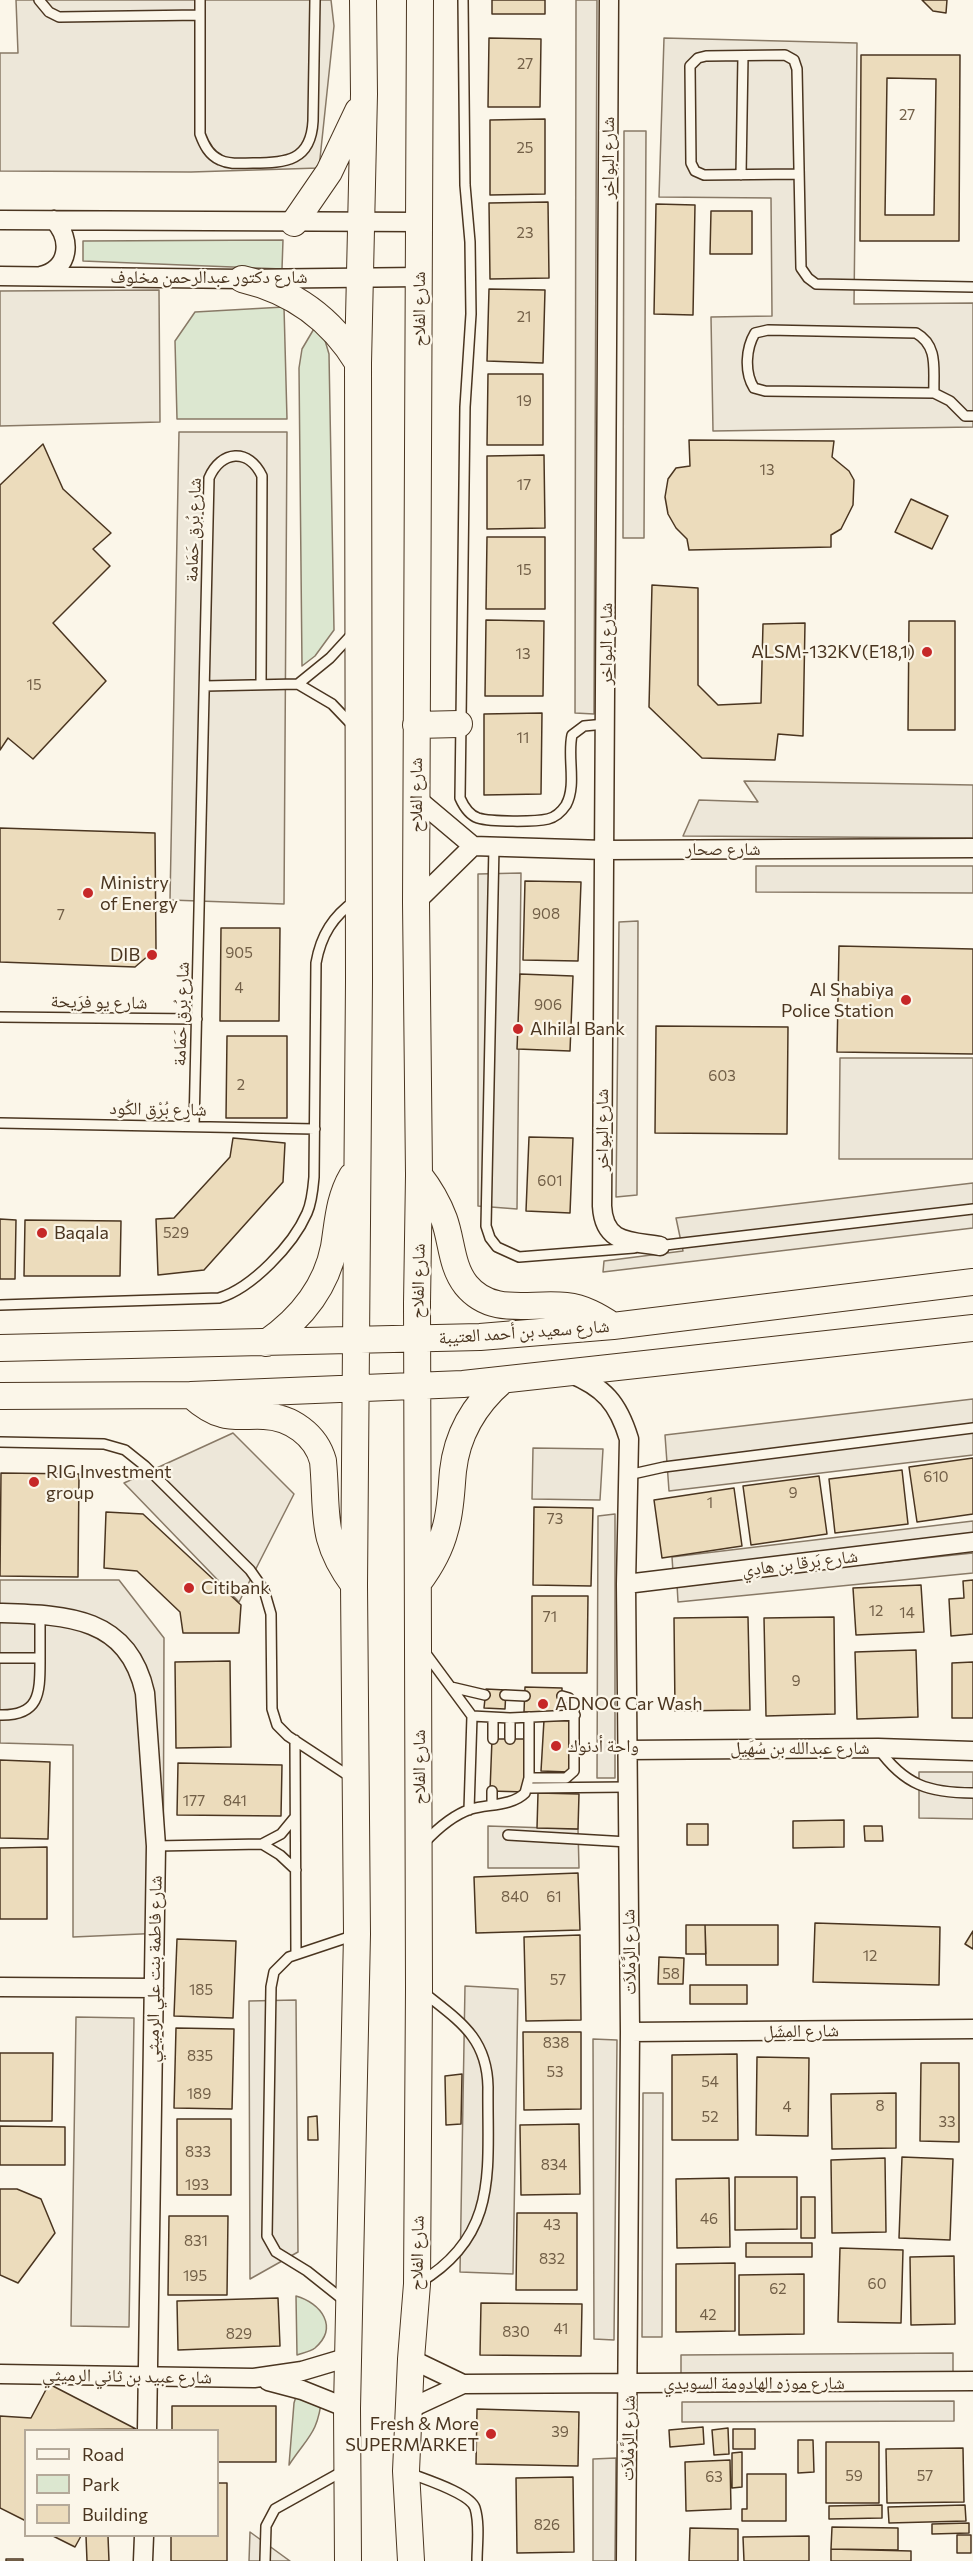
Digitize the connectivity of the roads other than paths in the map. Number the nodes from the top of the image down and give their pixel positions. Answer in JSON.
{"nodes":[{"id":1,"x":39,"y":0,"type":"edge"},
{"id":2,"x":200,"y":0,"type":"edge"},
{"id":3,"x":315,"y":0,"type":"edge"},
{"id":4,"x":363,"y":0,"type":"edge"},
{"id":5,"x":420,"y":0,"type":"edge"},
{"id":6,"x":463,"y":0,"type":"edge"},
{"id":7,"x":609,"y":0,"type":"edge"},
{"id":8,"x":200,"y":15,"type":"junction"},
{"id":9,"x":743,"y":56,"type":"junction"},
{"id":10,"x":364,"y":94,"type":"junction"},
{"id":11,"x":799,"y":174,"type":"junction"},
{"id":12,"x":741,"y":175,"type":"junction"},
{"id":13,"x":0,"y":220,"type":"edge"},
{"id":14,"x":54,"y":220,"type":"junction"},
{"id":15,"x":362,"y":222,"type":"junction"},
{"id":16,"x":419,"y":222,"type":"junction"},
{"id":17,"x":294,"y":223,"type":"junction"},
{"id":18,"x":0,"y":276,"type":"edge"},
{"id":19,"x":359,"y":276,"type":"junction"},
{"id":20,"x":419,"y":276,"type":"junction"},
{"id":21,"x":39,"y":277,"type":"junction"},
{"id":22,"x":242,"y":279,"type":"junction"},
{"id":23,"x":973,"y":287,"type":"edge"},
{"id":24,"x":358,"y":363,"type":"junction"},
{"id":25,"x":934,"y":393,"type":"junction"},
{"id":26,"x":973,"y":416,"type":"edge"},
{"id":27,"x":358,"y":628,"type":"junction"},
{"id":28,"x":298,"y":684,"type":"junction"},
{"id":29,"x":261,"y":685,"type":"junction"},
{"id":30,"x":205,"y":686,"type":"junction"},
{"id":31,"x":459,"y":724,"type":"junction"},
{"id":32,"x":605,"y":724,"type":"junction"},
{"id":33,"x":416,"y":725,"type":"junction"},
{"id":34,"x":359,"y":734,"type":"junction"},
{"id":35,"x":416,"y":798,"type":"junction"},
{"id":36,"x":473,"y":846,"type":"junction"},
{"id":37,"x":494,"y":846,"type":"junction"},
{"id":38,"x":973,"y":848,"type":"edge"},
{"id":39,"x":604,"y":850,"type":"junction"},
{"id":40,"x":358,"y":898,"type":"junction"},
{"id":41,"x":416,"y":902,"type":"junction"},
{"id":42,"x":0,"y":1017,"type":"edge"},
{"id":43,"x":197,"y":1019,"type":"junction"},
{"id":44,"x":0,"y":1122,"type":"edge"},
{"id":45,"x":194,"y":1126,"type":"junction"},
{"id":46,"x":315,"y":1129,"type":"junction"},
{"id":47,"x":358,"y":1168,"type":"junction"},
{"id":48,"x":419,"y":1175,"type":"junction"},
{"id":49,"x":973,"y":1209,"type":"edge"},
{"id":50,"x":660,"y":1246,"type":"junction"},
{"id":51,"x":973,"y":1282,"type":"edge"},
{"id":52,"x":0,"y":1305,"type":"edge"},
{"id":53,"x":613,"y":1326,"type":"junction"},
{"id":54,"x":973,"y":1328,"type":"edge"},
{"id":55,"x":417,"y":1339,"type":"junction"},
{"id":56,"x":356,"y":1340,"type":"junction"},
{"id":57,"x":266,"y":1343,"type":"junction"},
{"id":58,"x":0,"y":1348,"type":"edge"},
{"id":59,"x":567,"y":1373,"type":"junction"},
{"id":60,"x":502,"y":1380,"type":"junction"},
{"id":61,"x":417,"y":1386,"type":"junction"},
{"id":62,"x":355,"y":1389,"type":"junction"},
{"id":63,"x":191,"y":1395,"type":"junction"},
{"id":64,"x":0,"y":1396,"type":"edge"},
{"id":65,"x":973,"y":1428,"type":"edge"},
{"id":66,"x":0,"y":1442,"type":"edge"},
{"id":67,"x":628,"y":1475,"type":"junction"},
{"id":68,"x":973,"y":1542,"type":"edge"},
{"id":69,"x":418,"y":1583,"type":"junction"},
{"id":70,"x":626,"y":1584,"type":"junction"},
{"id":71,"x":354,"y":1586,"type":"junction"},
{"id":72,"x":0,"y":1613,"type":"edge"},
{"id":73,"x":40,"y":1614,"type":"junction"},
{"id":74,"x":418,"y":1642,"type":"junction"},
{"id":75,"x":0,"y":1658,"type":"edge"},
{"id":76,"x":40,"y":1658,"type":"junction"},
{"id":77,"x":451,"y":1687,"type":"junction"},
{"id":78,"x":485,"y":1695,"type":"dead end"},
{"id":79,"x":505,"y":1695,"type":"dead end"},
{"id":80,"x":525,"y":1696,"type":"dead end"},
{"id":81,"x":562,"y":1696,"type":"dead end"},
{"id":82,"x":0,"y":1715,"type":"edge"},
{"id":83,"x":575,"y":1715,"type":"junction"},
{"id":84,"x":472,"y":1716,"type":"junction"},
{"id":85,"x":529,"y":1717,"type":"junction"},
{"id":86,"x":493,"y":1718,"type":"junction"},
{"id":87,"x":510,"y":1718,"type":"junction"},
{"id":88,"x":493,"y":1739,"type":"dead end"},
{"id":89,"x":510,"y":1739,"type":"dead end"},
{"id":90,"x":295,"y":1740,"type":"junction"},
{"id":91,"x":878,"y":1748,"type":"junction"},
{"id":92,"x":627,"y":1750,"type":"junction"},
{"id":93,"x":973,"y":1751,"type":"edge"},
{"id":94,"x":356,"y":1780,"type":"junction"},
{"id":95,"x":528,"y":1783,"type":"junction"},
{"id":96,"x":627,"y":1786,"type":"junction"},
{"id":97,"x":492,"y":1791,"type":"dead end"},
{"id":98,"x":507,"y":1791,"type":"dead end"},
{"id":99,"x":973,"y":1793,"type":"edge"},
{"id":100,"x":507,"y":1802,"type":"junction"},
{"id":101,"x":492,"y":1804,"type":"junction"},
{"id":102,"x":469,"y":1810,"type":"junction"},
{"id":103,"x":295,"y":1817,"type":"junction"},
{"id":104,"x":508,"y":1836,"type":"dead end"},
{"id":105,"x":628,"y":1842,"type":"junction"},
{"id":106,"x":262,"y":1844,"type":"junction"},
{"id":107,"x":156,"y":1846,"type":"junction"},
{"id":108,"x":419,"y":1849,"type":"junction"},
{"id":109,"x":296,"y":1870,"type":"junction"},
{"id":110,"x":357,"y":1934,"type":"junction"},
{"id":111,"x":296,"y":1954,"type":"junction"},
{"id":112,"x":0,"y":1987,"type":"edge"},
{"id":113,"x":154,"y":1988,"type":"junction"},
{"id":114,"x":418,"y":1988,"type":"junction"},
{"id":115,"x":973,"y":2029,"type":"edge"},
{"id":116,"x":630,"y":2032,"type":"junction"},
{"id":117,"x":417,"y":2284,"type":"junction"},
{"id":118,"x":350,"y":2305,"type":"junction"},
{"id":119,"x":349,"y":2357,"type":"junction"},
{"id":120,"x":411,"y":2359,"type":"junction"},
{"id":121,"x":0,"y":2374,"type":"edge"},
{"id":122,"x":149,"y":2378,"type":"junction"},
{"id":123,"x":254,"y":2378,"type":"junction"},
{"id":124,"x":973,"y":2381,"type":"edge"},
{"id":125,"x":628,"y":2383,"type":"junction"},
{"id":126,"x":463,"y":2384,"type":"junction"},
{"id":127,"x":347,"y":2408,"type":"junction"},
{"id":128,"x":410,"y":2409,"type":"junction"},
{"id":129,"x":147,"y":2429,"type":"edge"},
{"id":130,"x":347,"y":2469,"type":"junction"},
{"id":131,"x":406,"y":2472,"type":"junction"},
{"id":132,"x":144,"y":2537,"type":"edge"},
{"id":133,"x":143,"y":2561,"type":"edge"},
{"id":134,"x":265,"y":2561,"type":"edge"},
{"id":135,"x":348,"y":2561,"type":"edge"},
{"id":136,"x":411,"y":2561,"type":"edge"},
{"id":137,"x":477,"y":2561,"type":"edge"},
{"id":138,"x":626,"y":2561,"type":"edge"}],
"edges":[{"from":1,"to":8,"type":"lane"},
{"from":2,"to":8,"type":"lane"},
{"from":3,"to":8,"type":"lane"},
{"from":4,"to":10,"type":"main road"},
{"from":5,"to":16,"type":"main road","name":"شارع الفلاح"},
{"from":6,"to":31,"type":"lane"},
{"from":7,"to":32,"type":"street","name":"شارع البواخر"},
{"from":9,"to":11,"type":"lane"},
{"from":9,"to":12,"type":"lane"},
{"from":9,"to":12,"type":"lane"},
{"from":10,"to":15,"type":"main road"},
{"from":10,"to":17,"type":"main road"},
{"from":11,"to":12,"type":"lane"},
{"from":11,"to":23,"type":"lane"},
{"from":13,"to":14,"type":"street"},
{"from":14,"to":17,"type":"street"},
{"from":14,"to":21,"type":"street"},
{"from":15,"to":16,"type":"street"},
{"from":15,"to":17,"type":"street"},
{"from":15,"to":19,"type":"main road"},
{"from":16,"to":20,"type":"main road","name":"شارع الفلاح"},
{"from":18,"to":21,"type":"street","name":"شارع دكتور عبدالرحمن مخلوف"},
{"from":19,"to":20,"type":"street","name":"شارع دكتور عبدالرحمن مخلوف"},
{"from":19,"to":22,"type":"street","name":"شارع دكتور عبدالرحمن مخلوف"},
{"from":19,"to":24,"type":"main road"},
{"from":20,"to":33,"type":"main road","name":"شارع الفلاح"},
{"from":21,"to":22,"type":"street","name":"شارع دكتور عبدالرحمن مخلوف"},
{"from":22,"to":24,"type":"main road"},
{"from":24,"to":27,"type":"main road"},
{"from":25,"to":25,"type":"lane"},
{"from":25,"to":26,"type":"lane"},
{"from":27,"to":28,"type":"lane"},
{"from":27,"to":34,"type":"main road"},
{"from":28,"to":29,"type":"lane"},
{"from":28,"to":34,"type":"lane"},
{"from":29,"to":30,"type":"lane"},
{"from":29,"to":30,"type":"lane","name":"شارع بُرق حَمَامة"},
{"from":30,"to":43,"type":"lane","name":"شارع بُرق حَمَامة"},
{"from":31,"to":32,"type":"lane"},
{"from":31,"to":33,"type":"main road"},
{"from":32,"to":39,"type":"street","name":"شارع البواخر"},
{"from":33,"to":35,"type":"main road","name":"شارع الفلاح"},
{"from":34,"to":40,"type":"main road"},
{"from":35,"to":36,"type":"street"},
{"from":35,"to":41,"type":"main road","name":"شارع الفلاح"},
{"from":36,"to":37,"type":"street","name":"شارع صحار"},
{"from":36,"to":41,"type":"street"},
{"from":37,"to":39,"type":"street","name":"شارع صحار"},
{"from":37,"to":50,"type":"lane"},
{"from":38,"to":39,"type":"street","name":"شارع صحار"},
{"from":39,"to":50,"type":"street","name":"شارع البواخر"},
{"from":40,"to":46,"type":"lane"},
{"from":40,"to":47,"type":"main road"},
{"from":41,"to":48,"type":"main road","name":"شارع الفلاح"},
{"from":42,"to":43,"type":"lane","name":"شارع يو فرَيحة"},
{"from":43,"to":45,"type":"lane","name":"شارع بُرق حَمَامة"},
{"from":44,"to":45,"type":"lane","name":"شارع بُرْق الكُود"},
{"from":45,"to":46,"type":"lane","name":"شارع بُرْق الكُود"},
{"from":46,"to":52,"type":"lane"},
{"from":47,"to":56,"type":"main road"},
{"from":47,"to":57,"type":"main road"},
{"from":48,"to":53,"type":"main road"},
{"from":48,"to":55,"type":"main road","name":"شارع الفلاح"},
{"from":49,"to":50,"type":"lane"},
{"from":51,"to":53,"type":"main road","name":"شارع سعيد بن أحمد العتيبة"},
{"from":53,"to":55,"type":"main road","name":"شارع سعيد بن أحمد العتيبة"},
{"from":54,"to":59,"type":"main road"},
{"from":55,"to":56,"type":"main road","name":"شارع سعيد بن أحمد العتيبة"},
{"from":55,"to":61,"type":"main road","name":"شارع الفلاح"},
{"from":56,"to":57,"type":"main road","name":"شارع سعيد بن أحمد العتيبة"},
{"from":56,"to":62,"type":"main road"},
{"from":57,"to":58,"type":"main road","name":"شارع سعيد بن أحمد العتيبة"},
{"from":59,"to":60,"type":"main road"},
{"from":59,"to":67,"type":"street","name":"شارع الرَّمْلاَت"},
{"from":60,"to":61,"type":"main road"},
{"from":60,"to":69,"type":"main road"},
{"from":61,"to":62,"type":"main road"},
{"from":61,"to":69,"type":"main road","name":"شارع الفلاح"},
{"from":62,"to":63,"type":"main road"},
{"from":62,"to":71,"type":"main road"},
{"from":63,"to":64,"type":"main road"},
{"from":63,"to":71,"type":"main road"},
{"from":65,"to":67,"type":"lane"},
{"from":66,"to":90,"type":"lane"},
{"from":67,"to":70,"type":"street","name":"شارع الرَّمْلاَت"},
{"from":68,"to":70,"type":"street","name":"شارع بَرقا بن هادِي"},
{"from":69,"to":74,"type":"main road","name":"شارع الفلاح"},
{"from":70,"to":92,"type":"street","name":"شارع الرَّمْلاَت"},
{"from":71,"to":94,"type":"main road"},
{"from":72,"to":73,"type":"street","name":"شارع فاطمة بنت علي الرميثي"},
{"from":73,"to":76,"type":"lane"},
{"from":73,"to":107,"type":"street","name":"شارع فاطمة بنت علي الرميثي"},
{"from":74,"to":77,"type":"lane"},
{"from":74,"to":108,"type":"main road","name":"شارع الفلاح"},
{"from":75,"to":76,"type":"lane"},
{"from":76,"to":82,"type":"lane"},
{"from":77,"to":78,"type":"lane"},
{"from":77,"to":84,"type":"lane"},
{"from":79,"to":80,"type":"lane"},
{"from":81,"to":83,"type":"lane"},
{"from":83,"to":85,"type":"lane"},
{"from":83,"to":95,"type":"lane"},
{"from":84,"to":86,"type":"lane"},
{"from":84,"to":102,"type":"lane"},
{"from":85,"to":87,"type":"lane"},
{"from":85,"to":95,"type":"lane"},
{"from":86,"to":87,"type":"lane"},
{"from":86,"to":88,"type":"lane"},
{"from":87,"to":89,"type":"lane"},
{"from":90,"to":94,"type":"lane"},
{"from":90,"to":103,"type":"lane"},
{"from":91,"to":92,"type":"street","name":"شارع عبدالله بن سُهَيل"},
{"from":91,"to":93,"type":"street","name":"شارع عبدالله بن سُهَيل"},
{"from":91,"to":99,"type":"lane"},
{"from":92,"to":96,"type":"street","name":"شارع الرَّمْلاَت"},
{"from":94,"to":110,"type":"main road"},
{"from":95,"to":96,"type":"lane"},
{"from":95,"to":100,"type":"lane"},
{"from":96,"to":105,"type":"street","name":"شارع الرَّمْلاَت"},
{"from":97,"to":101,"type":"lane"},
{"from":98,"to":100,"type":"lane"},
{"from":100,"to":101,"type":"lane"},
{"from":101,"to":102,"type":"lane"},
{"from":102,"to":108,"type":"lane"},
{"from":103,"to":106,"type":"lane"},
{"from":103,"to":109,"type":"lane"},
{"from":104,"to":105,"type":"lane"},
{"from":105,"to":116,"type":"street","name":"شارع الرَّمْلاَت"},
{"from":106,"to":107,"type":"lane"},
{"from":106,"to":109,"type":"lane"},
{"from":107,"to":113,"type":"street","name":"شارع فاطمة بنت علي الرميثي"},
{"from":108,"to":114,"type":"main road","name":"شارع الفلاح"},
{"from":109,"to":111,"type":"lane"},
{"from":110,"to":111,"type":"lane"},
{"from":110,"to":118,"type":"main road"},
{"from":111,"to":118,"type":"lane"},
{"from":112,"to":113,"type":"street"},
{"from":113,"to":122,"type":"street","name":"شارع فاطمة بنت علي الرميثي"},
{"from":114,"to":117,"type":"main road","name":"شارع الفلاح"},
{"from":114,"to":117,"type":"lane"},
{"from":115,"to":116,"type":"street","name":"شارع المِشَل"},
{"from":116,"to":125,"type":"street","name":"شارع الرَّمْلاَت"},
{"from":117,"to":120,"type":"main road","name":"شارع الفلاح"},
{"from":118,"to":119,"type":"main road"},
{"from":119,"to":123,"type":"street","name":"شارع عبيد بن ثاني الرميثي"},
{"from":119,"to":127,"type":"main road"},
{"from":120,"to":126,"type":"street","name":"شارع موزه الهادومة السويدي"},
{"from":120,"to":128,"type":"main road","name":"شارع الفلاح"},
{"from":121,"to":122,"type":"street","name":"شارع عبيد بن ثاني الرميثي"},
{"from":122,"to":123,"type":"street","name":"شارع عبيد بن ثاني الرميثي"},
{"from":122,"to":129,"type":"street","name":"شارع فاطمة بنت علي الرميثي"},
{"from":123,"to":127,"type":"street","name":"شارع عبيد بن ثاني الرميثي"},
{"from":124,"to":125,"type":"street","name":"شارع موزه الهادومة السويدي"},
{"from":125,"to":126,"type":"street","name":"شارع موزه الهادومة السويدي"},
{"from":125,"to":138,"type":"street","name":"شارع الرَّمْلاَت"},
{"from":126,"to":128,"type":"street","name":"شارع موزه الهادومة السويدي"},
{"from":127,"to":130,"type":"main road"},
{"from":128,"to":131,"type":"main road","name":"شارع الفلاح"},
{"from":130,"to":134,"type":"lane"},
{"from":130,"to":135,"type":"main road"},
{"from":131,"to":136,"type":"main road","name":"شارع الفلاح"},
{"from":131,"to":137,"type":"lane"},
{"from":132,"to":133,"type":"street"}]}
